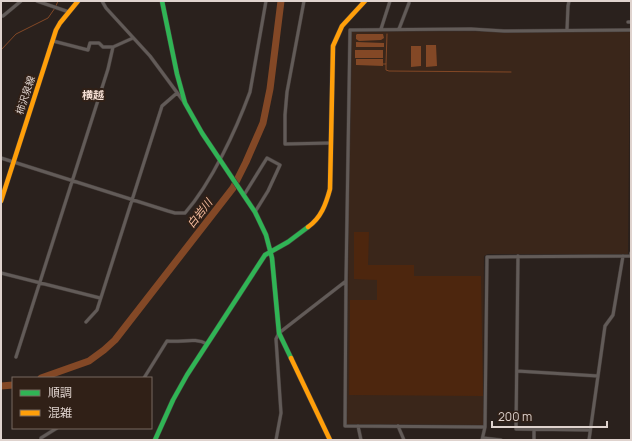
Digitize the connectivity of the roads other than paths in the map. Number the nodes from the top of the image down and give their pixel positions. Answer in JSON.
{"nodes":[{"id":1,"x":21,"y":1,"type":"edge"},
{"id":2,"x":37,"y":1,"type":"edge"},
{"id":3,"x":78,"y":1,"type":"edge"},
{"id":4,"x":102,"y":1,"type":"edge"},
{"id":5,"x":162,"y":1,"type":"edge"},
{"id":6,"x":266,"y":1,"type":"edge"},
{"id":7,"x":304,"y":1,"type":"edge"},
{"id":8,"x":366,"y":1,"type":"edge"},
{"id":9,"x":390,"y":1,"type":"edge"},
{"id":10,"x":569,"y":1,"type":"edge"},
{"id":11,"x":409,"y":3,"type":"dead end"},
{"id":12,"x":69,"y":12,"type":"junction"},
{"id":13,"x":1,"y":16,"type":"edge"},
{"id":14,"x":381,"y":29,"type":"junction"},
{"id":15,"x":399,"y":29,"type":"junction"},
{"id":16,"x":567,"y":30,"type":"junction"},
{"id":17,"x":631,"y":30,"type":"edge"},
{"id":18,"x":133,"y":38,"type":"junction"},
{"id":19,"x":52,"y":41,"type":"junction"},
{"id":20,"x":113,"y":47,"type":"junction"},
{"id":21,"x":177,"y":94,"type":"junction"},
{"id":22,"x":185,"y":103,"type":"junction"},
{"id":23,"x":331,"y":143,"type":"junction"},
{"id":24,"x":1,"y":158,"type":"edge"},
{"id":25,"x":220,"y":159,"type":"junction"},
{"id":26,"x":13,"y":162,"type":"junction"},
{"id":27,"x":72,"y":181,"type":"junction"},
{"id":28,"x":244,"y":195,"type":"junction"},
{"id":29,"x":131,"y":200,"type":"junction"},
{"id":30,"x":1,"y":201,"type":"edge"},
{"id":31,"x":255,"y":212,"type":"junction"},
{"id":32,"x":271,"y":251,"type":"junction"},
{"id":33,"x":631,"y":253,"type":"edge"},
{"id":34,"x":518,"y":256,"type":"junction"},
{"id":35,"x":623,"y":256,"type":"junction"},
{"id":36,"x":1,"y":273,"type":"edge"},
{"id":37,"x":346,"y":281,"type":"junction"},
{"id":38,"x":40,"y":283,"type":"junction"},
{"id":39,"x":100,"y":298,"type":"junction"},
{"id":40,"x":86,"y":322,"type":"dead end"},
{"id":41,"x":279,"y":333,"type":"junction"},
{"id":42,"x":207,"y":344,"type":"junction"},
{"id":43,"x":16,"y":357,"type":"dead end"},
{"id":44,"x":517,"y":371,"type":"junction"},
{"id":45,"x":598,"y":376,"type":"junction"},
{"id":46,"x":145,"y":377,"type":"edge"},
{"id":47,"x":358,"y":426,"type":"junction"},
{"id":48,"x":398,"y":426,"type":"junction"},
{"id":49,"x":485,"y":427,"type":"junction"},
{"id":50,"x":55,"y":429,"type":"edge"},
{"id":51,"x":534,"y":429,"type":"junction"},
{"id":52,"x":590,"y":430,"type":"junction"},
{"id":53,"x":483,"y":439,"type":"edge"},
{"id":54,"x":41,"y":440,"type":"edge"},
{"id":55,"x":155,"y":440,"type":"edge"},
{"id":56,"x":276,"y":440,"type":"edge"},
{"id":57,"x":330,"y":440,"type":"edge"},
{"id":58,"x":361,"y":440,"type":"edge"},
{"id":59,"x":404,"y":440,"type":"edge"},
{"id":60,"x":501,"y":440,"type":"edge"},
{"id":61,"x":534,"y":440,"type":"edge"},
{"id":62,"x":589,"y":440,"type":"edge"}],
"edges":[{"from":1,"to":13,"type":"street"},
{"from":2,"to":12,"type":"street"},
{"from":3,"to":12,"type":"street","name":"柿沢泉線"},
{"from":4,"to":18,"type":"street"},
{"from":5,"to":22,"type":"street"},
{"from":6,"to":25,"type":"street"},
{"from":7,"to":23,"type":"street"},
{"from":8,"to":23,"type":"street"},
{"from":9,"to":14,"type":"street"},
{"from":10,"to":16,"type":"street"},
{"from":11,"to":15,"type":"street"},
{"from":12,"to":19,"type":"street","name":"柿沢泉線"},
{"from":14,"to":15,"type":"street"},
{"from":14,"to":37,"type":"street"},
{"from":15,"to":16,"type":"street"},
{"from":16,"to":17,"type":"street"},
{"from":18,"to":20,"type":"street"},
{"from":18,"to":21,"type":"street"},
{"from":19,"to":20,"type":"street"},
{"from":19,"to":26,"type":"street","name":"柿沢泉線"},
{"from":20,"to":27,"type":"street"},
{"from":21,"to":22,"type":"street"},
{"from":21,"to":29,"type":"street"},
{"from":22,"to":25,"type":"street"},
{"from":23,"to":32,"type":"street"},
{"from":24,"to":26,"type":"street"},
{"from":25,"to":28,"type":"street"},
{"from":25,"to":29,"type":"street"},
{"from":26,"to":27,"type":"street"},
{"from":26,"to":30,"type":"street","name":"柿沢泉線"},
{"from":27,"to":29,"type":"street"},
{"from":27,"to":38,"type":"street"},
{"from":28,"to":31,"type":"street"},
{"from":28,"to":31,"type":"street"},
{"from":29,"to":39,"type":"street"},
{"from":31,"to":32,"type":"street"},
{"from":32,"to":41,"type":"street"},
{"from":32,"to":42,"type":"street"},
{"from":33,"to":35,"type":"street"},
{"from":34,"to":35,"type":"street"},
{"from":34,"to":44,"type":"street"},
{"from":34,"to":49,"type":"street"},
{"from":35,"to":45,"type":"street"},
{"from":36,"to":38,"type":"street"},
{"from":37,"to":41,"type":"street"},
{"from":37,"to":47,"type":"street"},
{"from":38,"to":39,"type":"street"},
{"from":38,"to":43,"type":"street"},
{"from":39,"to":40,"type":"street"},
{"from":41,"to":56,"type":"street"},
{"from":41,"to":57,"type":"street"},
{"from":42,"to":46,"type":"street"},
{"from":42,"to":55,"type":"street"},
{"from":44,"to":45,"type":"street"},
{"from":44,"to":51,"type":"street"},
{"from":45,"to":52,"type":"street"},
{"from":47,"to":48,"type":"street"},
{"from":47,"to":58,"type":"street"},
{"from":48,"to":49,"type":"street"},
{"from":48,"to":59,"type":"street"},
{"from":49,"to":53,"type":"street"},
{"from":50,"to":54,"type":"street"},
{"from":51,"to":52,"type":"street"},
{"from":51,"to":61,"type":"street"},
{"from":52,"to":62,"type":"street"},
{"from":53,"to":60,"type":"street"}]}
